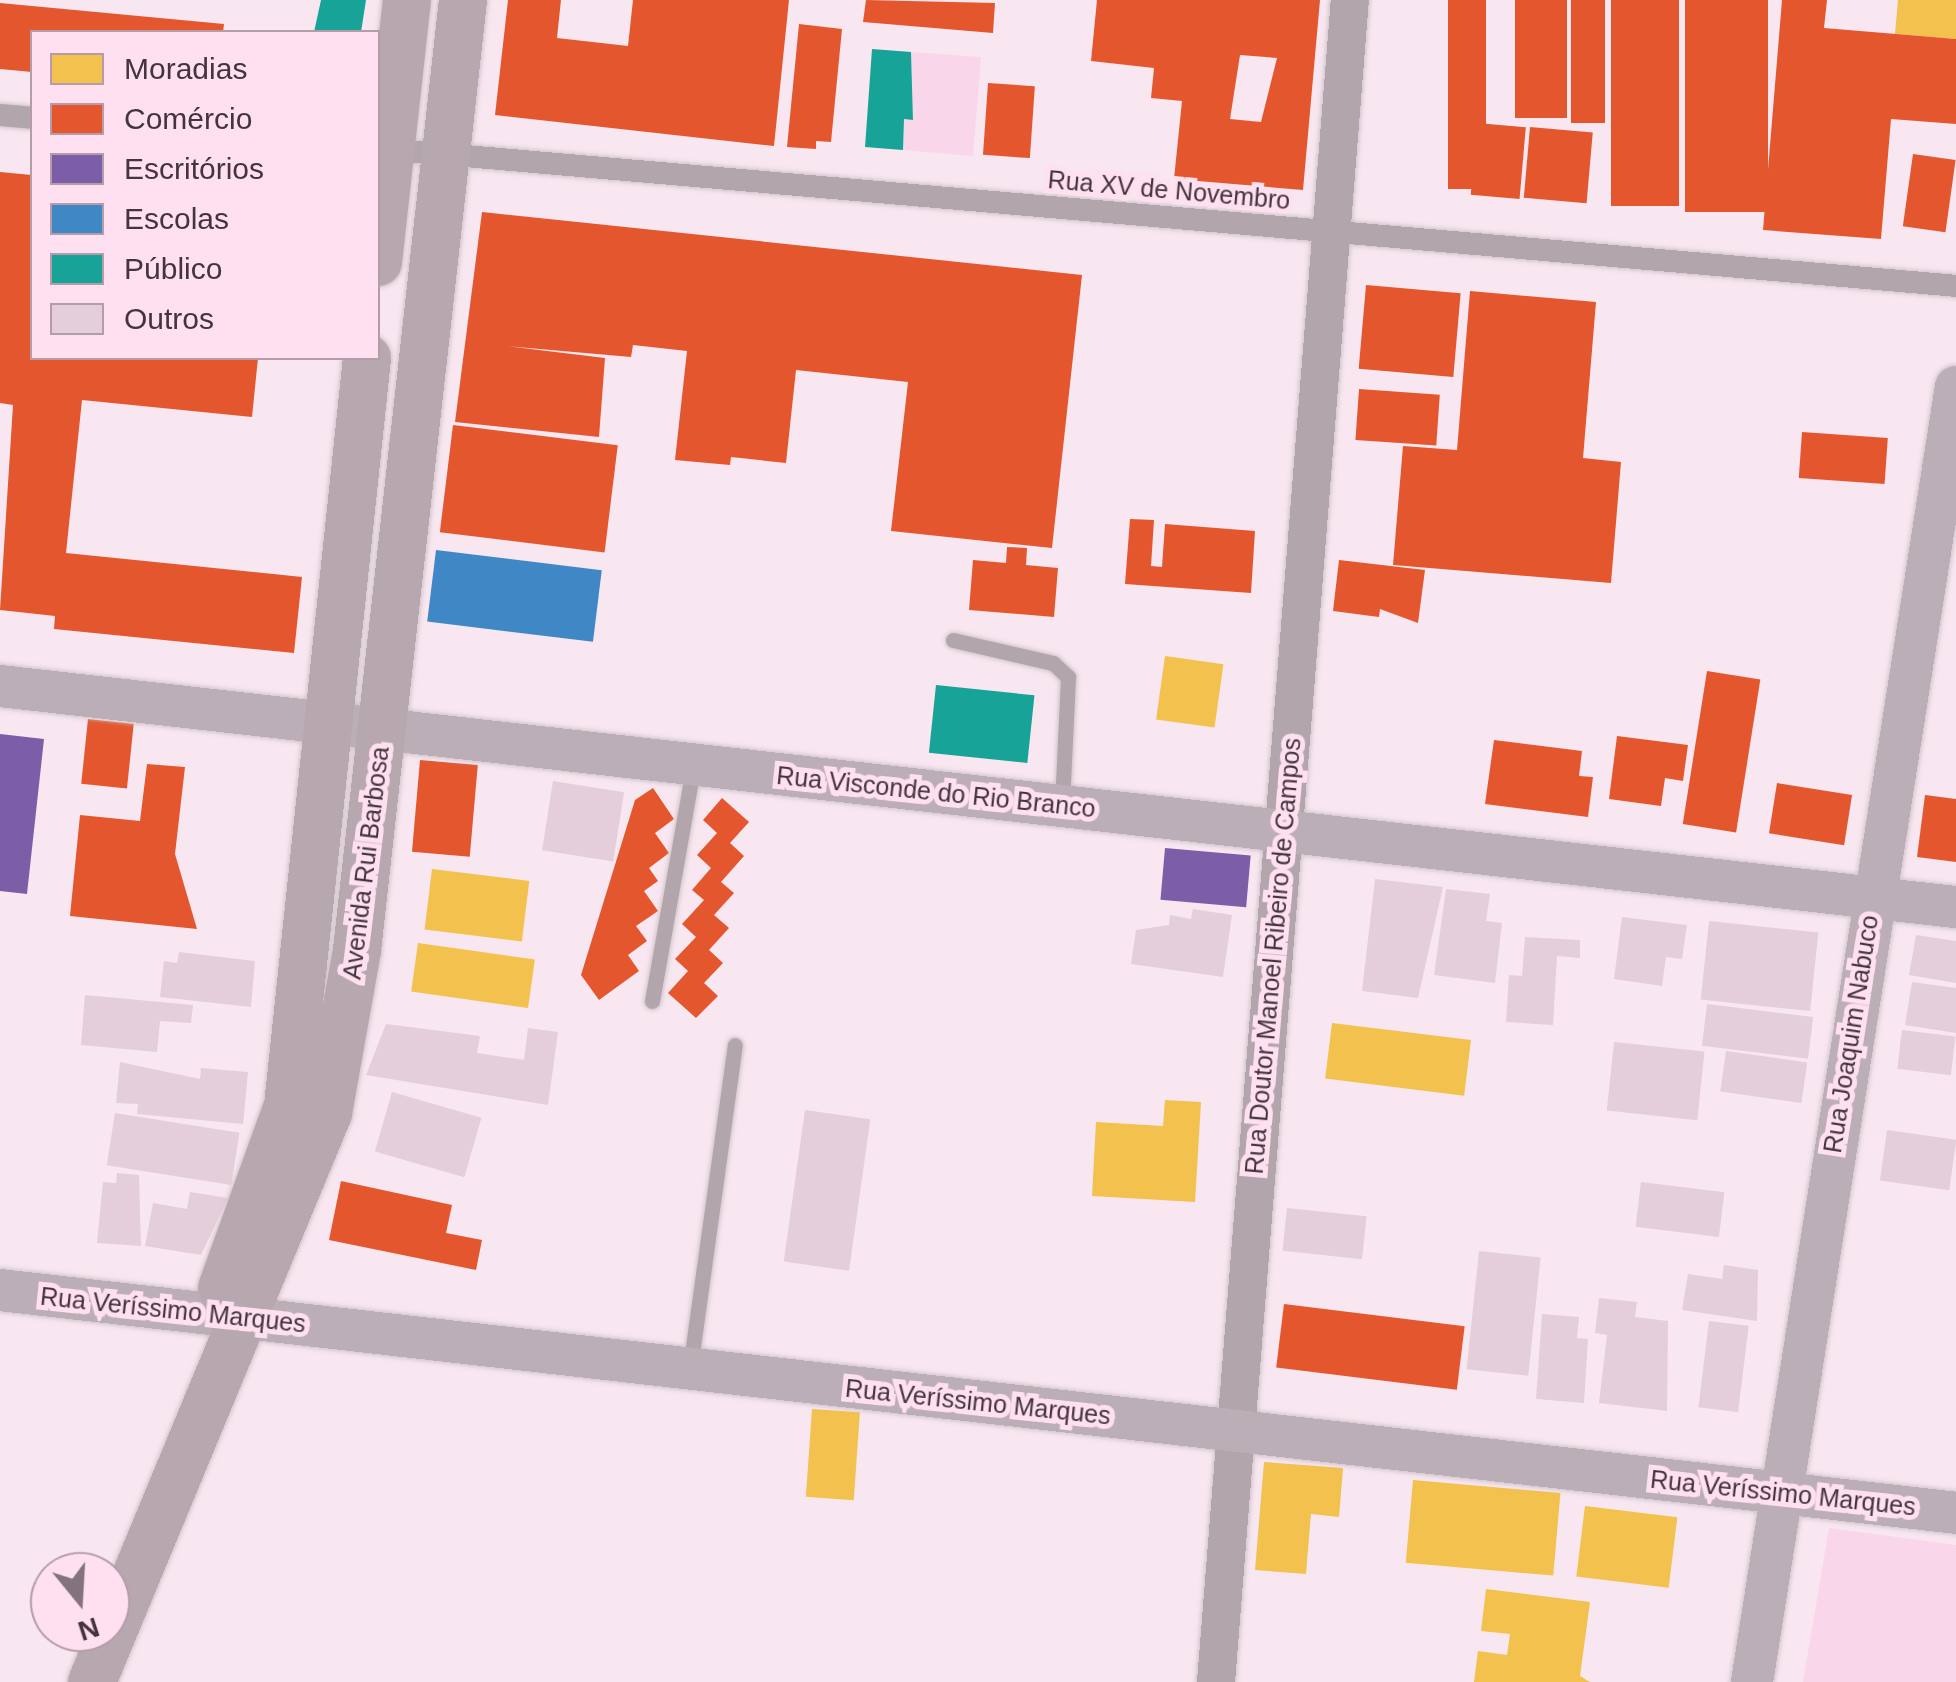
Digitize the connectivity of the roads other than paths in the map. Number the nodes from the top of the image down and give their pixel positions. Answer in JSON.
{"nodes":[{"id":1,"x":407,"y":0,"type":"edge"},
{"id":2,"x":463,"y":0,"type":"edge"},
{"id":3,"x":1350,"y":0,"type":"edge"},
{"id":4,"x":0,"y":115,"type":"edge"},
{"id":5,"x":30,"y":118,"type":"edge"},
{"id":6,"x":384,"y":149,"type":"edge"},
{"id":7,"x":446,"y":154,"type":"junction"},
{"id":8,"x":1119,"y":213,"type":"junction"},
{"id":9,"x":380,"y":224,"type":"edge"},
{"id":10,"x":1331,"y":231,"type":"junction"},
{"id":11,"x":1116,"y":237,"type":"dead end"},
{"id":12,"x":1956,"y":286,"type":"edge"},
{"id":13,"x":366,"y":360,"type":"edge"},
{"id":14,"x":1956,"y":387,"type":"edge"},
{"id":15,"x":952,"y":640,"type":"dead end"},
{"id":16,"x":0,"y":686,"type":"edge"},
{"id":17,"x":325,"y":723,"type":"junction"},
{"id":18,"x":382,"y":730,"type":"junction"},
{"id":19,"x":694,"y":765,"type":"junction"},
{"id":20,"x":1062,"y":806,"type":"junction"},
{"id":21,"x":1283,"y":831,"type":"junction"},
{"id":22,"x":1872,"y":898,"type":"junction"},
{"id":23,"x":1956,"y":907,"type":"edge"},
{"id":24,"x":652,"y":1001,"type":"dead end"},
{"id":25,"x":735,"y":1045,"type":"dead end"},
{"id":26,"x":0,"y":1290,"type":"edge"},
{"id":27,"x":228,"y":1316,"type":"junction"},
{"id":28,"x":690,"y":1369,"type":"junction"},
{"id":29,"x":1236,"y":1431,"type":"junction"},
{"id":30,"x":1781,"y":1492,"type":"junction"},
{"id":31,"x":1956,"y":1513,"type":"edge"},
{"id":32,"x":114,"y":1552,"type":"edge"},
{"id":33,"x":70,"y":1652,"type":"edge"},
{"id":34,"x":57,"y":1682,"type":"edge"},
{"id":35,"x":92,"y":1682,"type":"edge"},
{"id":36,"x":1216,"y":1682,"type":"edge"},
{"id":37,"x":1752,"y":1682,"type":"edge"}],
"edges":[{"from":1,"to":6,"type":"main road"},
{"from":2,"to":7,"type":"main road","name":"Avenida Rui Barbosa"},
{"from":3,"to":10,"type":"street","name":"Rua Doutor Manoel Ribeiro de Campos"},
{"from":4,"to":5,"type":"street"},
{"from":6,"to":7,"type":"street","name":"Rua XV de Novembro"},
{"from":6,"to":9,"type":"main road"},
{"from":7,"to":8,"type":"street","name":"Rua XV de Novembro"},
{"from":7,"to":18,"type":"main road","name":"Avenida Rui Barbosa"},
{"from":8,"to":10,"type":"street","name":"Rua XV de Novembro"},
{"from":8,"to":11,"type":"street"},
{"from":10,"to":12,"type":"street","name":"Rua XV de Novembro"},
{"from":10,"to":21,"type":"street","name":"Rua Doutor Manoel Ribeiro de Campos"},
{"from":13,"to":17,"type":"main road","name":"Avenida Rui Barbosa"},
{"from":14,"to":22,"type":"main road","name":"Rua Joaquim Nabuco"},
{"from":15,"to":20,"type":"lane"},
{"from":16,"to":17,"type":"main road","name":"Rua Visconde do Rio Branco"},
{"from":17,"to":18,"type":"main road","name":"Rua Visconde do Rio Branco"},
{"from":17,"to":27,"type":"main road","name":"Avenida Rui Barbosa"},
{"from":18,"to":19,"type":"main road","name":"Rua Visconde do Rio Branco"},
{"from":18,"to":27,"type":"main road","name":"Avenida Rui Barbosa"},
{"from":19,"to":20,"type":"main road","name":"Rua Visconde do Rio Branco"},
{"from":19,"to":24,"type":"lane"},
{"from":20,"to":21,"type":"main road","name":"Rua Visconde do Rio Branco"},
{"from":21,"to":22,"type":"main road","name":"Rua Visconde do Rio Branco"},
{"from":21,"to":29,"type":"street","name":"Rua Doutor Manoel Ribeiro de Campos"},
{"from":22,"to":23,"type":"main road","name":"Rua Visconde do Rio Branco"},
{"from":22,"to":30,"type":"main road","name":"Rua Joaquim Nabuco"},
{"from":25,"to":28,"type":"lane"},
{"from":26,"to":27,"type":"main road","name":"Rua Veríssimo Marques"},
{"from":27,"to":28,"type":"main road","name":"Rua Veríssimo Marques"},
{"from":27,"to":32,"type":"main road","name":"Avenida Rui Barbosa"},
{"from":27,"to":35,"type":"main road","name":"Avenida Rui Barbosa"},
{"from":28,"to":29,"type":"main road","name":"Rua Veríssimo Marques"},
{"from":29,"to":30,"type":"main road","name":"Rua Veríssimo Marques"},
{"from":29,"to":36,"type":"street","name":"Rua Doutor Manoel Ribeiro de Campos"},
{"from":30,"to":31,"type":"main road","name":"Rua Veríssimo Marques"},
{"from":30,"to":37,"type":"main road","name":"Rua Joaquim Nabuco"},
{"from":33,"to":34,"type":"main road"}]}
